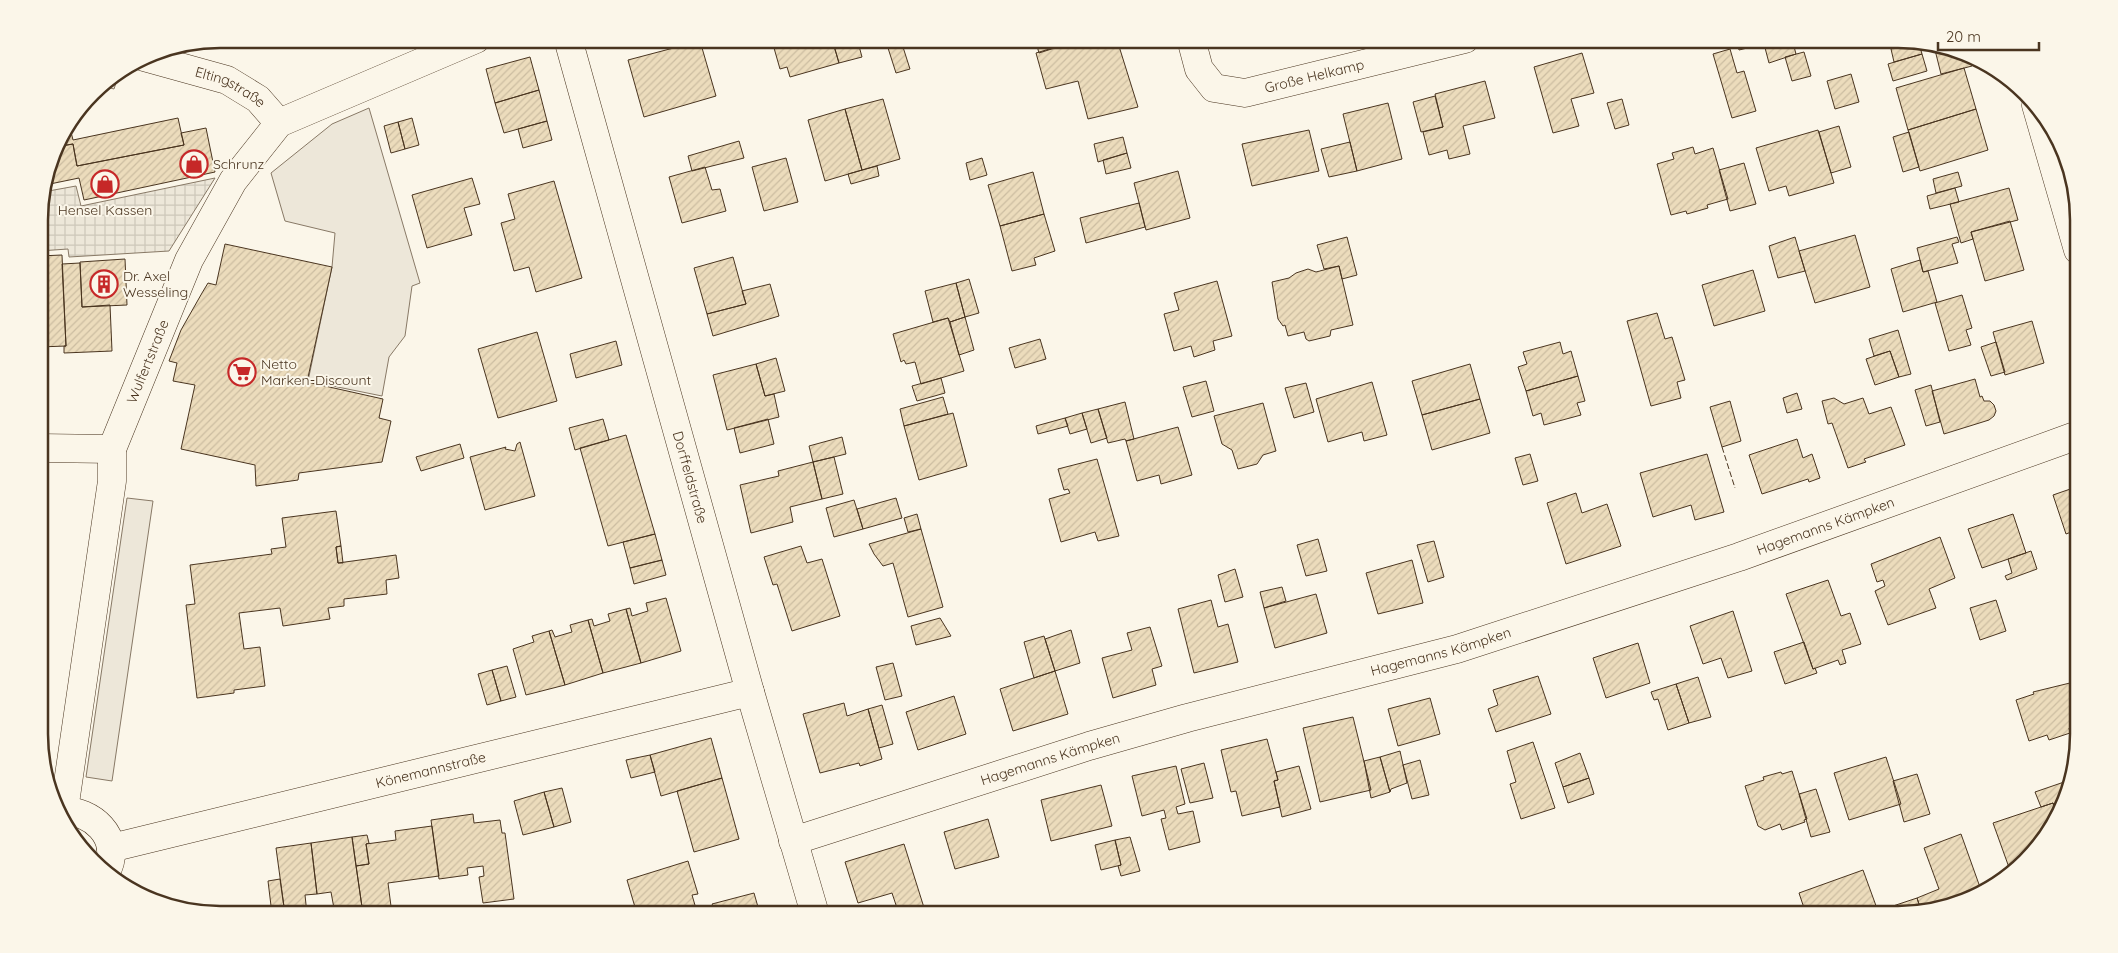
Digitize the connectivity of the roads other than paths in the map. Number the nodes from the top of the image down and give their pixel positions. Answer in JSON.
{"nodes":[{"id":1,"x":455,"y":48,"type":"edge"},
{"id":2,"x":571,"y":48,"type":"edge"},
{"id":3,"x":1193,"y":48,"type":"edge"},
{"id":4,"x":1428,"y":48,"type":"edge"},
{"id":5,"x":155,"y":60,"type":"edge"},
{"id":6,"x":279,"y":123,"type":"junction"},
{"id":7,"x":2042,"y":124,"type":"edge"},
{"id":8,"x":2070,"y":222,"type":"edge"},
{"id":9,"x":2070,"y":437,"type":"edge"},
{"id":10,"x":48,"y":448,"type":"edge"},
{"id":11,"x":112,"y":449,"type":"junction"},
{"id":12,"x":750,"y":692,"type":"junction"},
{"id":13,"x":64,"y":806,"type":"edge"},
{"id":14,"x":66,"y":811,"type":"edge"},
{"id":15,"x":793,"y":841,"type":"junction"},
{"id":16,"x":109,"y":858,"type":"edge"},
{"id":17,"x":812,"y":906,"type":"edge"}],
"edges":[{"from":1,"to":6,"type":"street","name":"Wulfertstraße"},
{"from":2,"to":12,"type":"street","name":"Dorffeldstraße"},
{"from":3,"to":4,"type":"street","name":"Große Helkamp"},
{"from":5,"to":6,"type":"street","name":"Eltingstraße"},
{"from":6,"to":11,"type":"street","name":"Wulfertstraße"},
{"from":7,"to":8,"type":"street"},
{"from":9,"to":15,"type":"street","name":"Hagemanns Kämpken"},
{"from":10,"to":11,"type":"street"},
{"from":11,"to":13,"type":"street","name":"Wulfertstraße"},
{"from":12,"to":15,"type":"street","name":"Dorffeldstraße"},
{"from":12,"to":16,"type":"street","name":"Könemannstraße"},
{"from":14,"to":16,"type":"street"},
{"from":15,"to":17,"type":"street","name":"Dorffeldstraße"}]}
